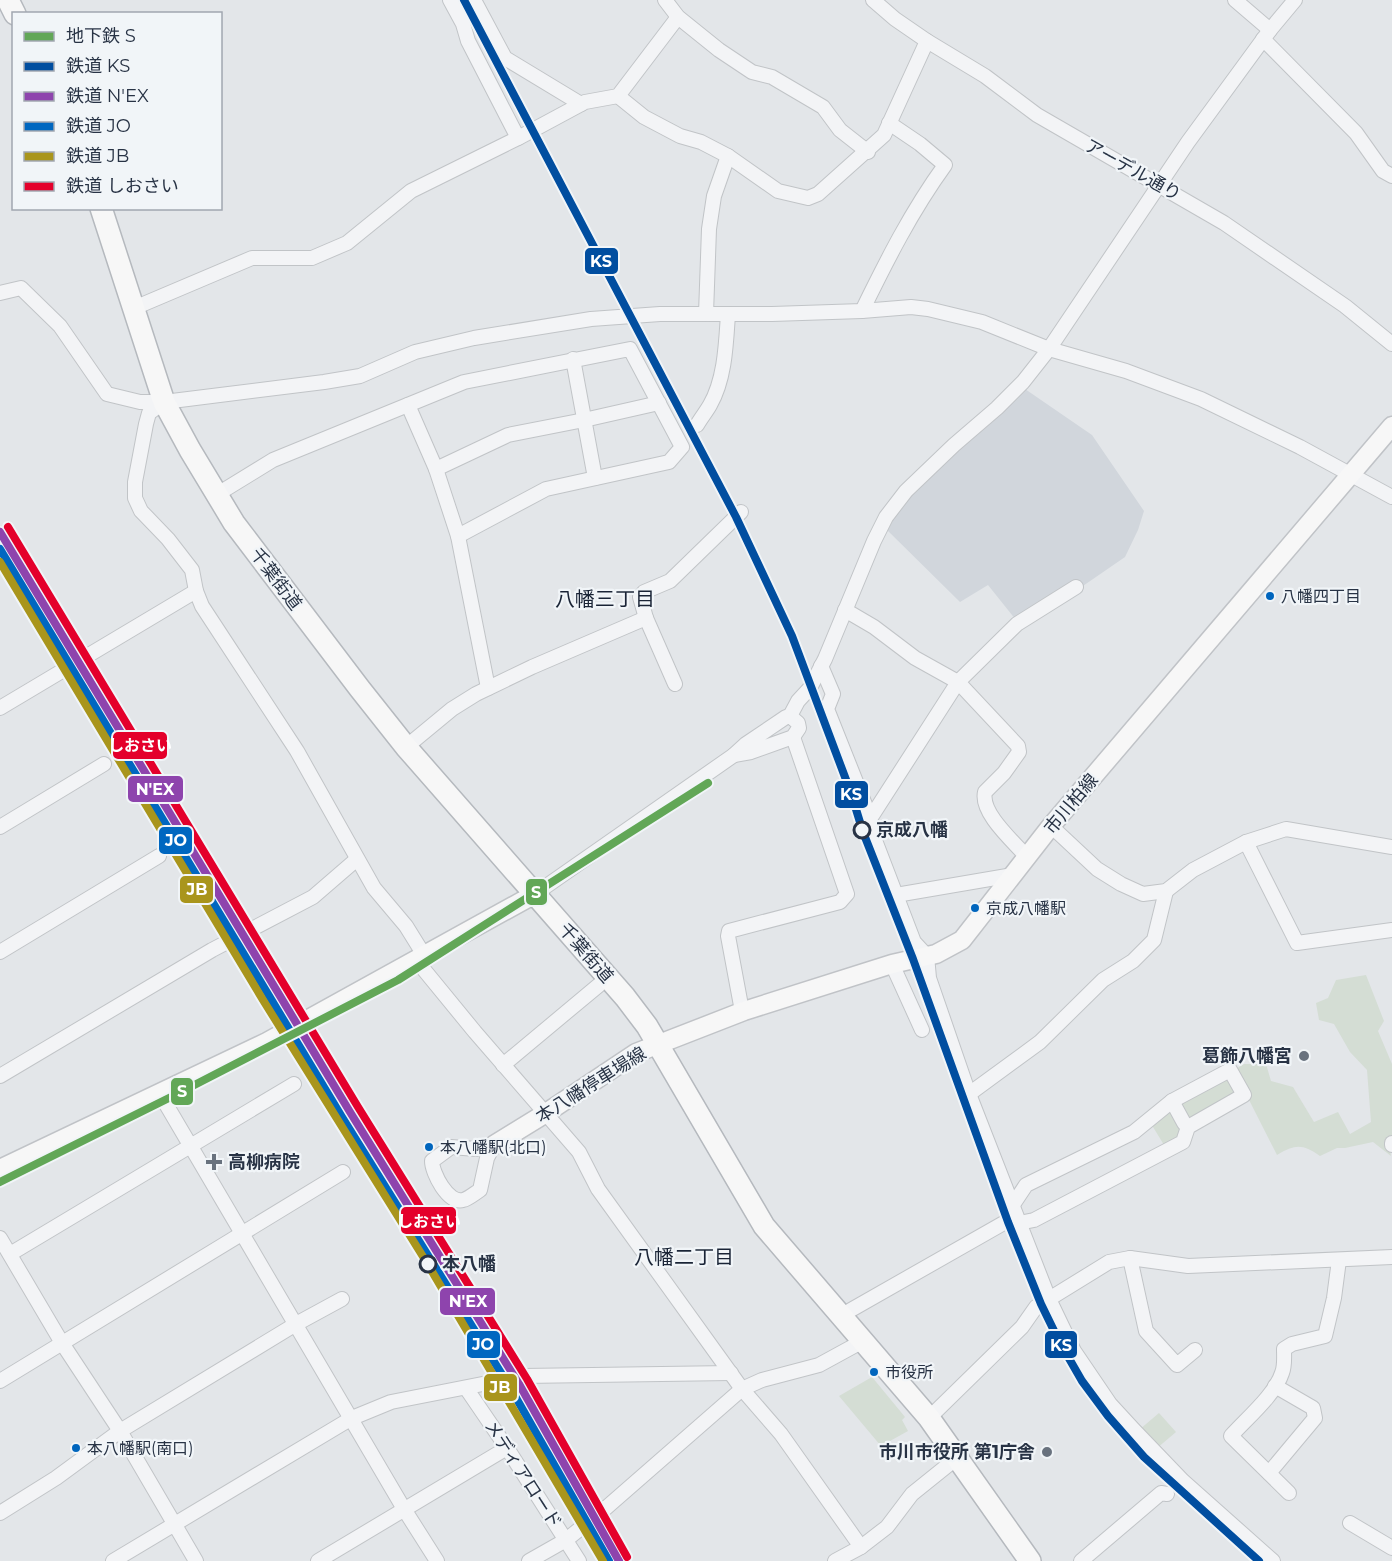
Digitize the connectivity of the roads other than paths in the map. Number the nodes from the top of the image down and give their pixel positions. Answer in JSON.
{"nodes":[{"id":1,"x":450,"y":0,"type":"edge"},
{"id":2,"x":474,"y":0,"type":"edge"},
{"id":3,"x":665,"y":0,"type":"edge"},
{"id":4,"x":873,"y":0,"type":"edge"},
{"id":5,"x":1235,"y":0,"type":"edge"},
{"id":6,"x":1295,"y":0,"type":"edge"},
{"id":7,"x":678,"y":17,"type":"junction"},
{"id":8,"x":1266,"y":34,"type":"junction"},
{"id":9,"x":927,"y":41,"type":"junction"},
{"id":10,"x":618,"y":96,"type":"junction"},
{"id":11,"x":581,"y":104,"type":"junction"},
{"id":12,"x":888,"y":123,"type":"junction"},
{"id":13,"x":518,"y":138,"type":"junction"},
{"id":14,"x":868,"y":152,"type":"junction"},
{"id":15,"x":728,"y":156,"type":"junction"},
{"id":16,"x":1392,"y":176,"type":"edge"},
{"id":17,"x":1159,"y":184,"type":"junction"},
{"id":18,"x":102,"y":210,"type":"edge"},
{"id":19,"x":0,"y":293,"type":"edge"},
{"id":20,"x":134,"y":308,"type":"junction"},
{"id":21,"x":862,"y":311,"type":"junction"},
{"id":22,"x":706,"y":314,"type":"junction"},
{"id":23,"x":728,"y":314,"type":"junction"},
{"id":24,"x":1392,"y":344,"type":"edge"},
{"id":25,"x":1049,"y":349,"type":"junction"},
{"id":26,"x":573,"y":359,"type":"junction"},
{"id":27,"x":164,"y":402,"type":"junction"},
{"id":28,"x":659,"y":403,"type":"junction"},
{"id":29,"x":408,"y":405,"type":"junction"},
{"id":30,"x":585,"y":420,"type":"junction"},
{"id":31,"x":697,"y":424,"type":"dead end"},
{"id":32,"x":1392,"y":426,"type":"edge"},
{"id":33,"x":436,"y":469,"type":"junction"},
{"id":34,"x":1351,"y":474,"type":"junction"},
{"id":35,"x":595,"y":478,"type":"junction"},
{"id":36,"x":216,"y":495,"type":"junction"},
{"id":37,"x":1392,"y":497,"type":"edge"},
{"id":38,"x":741,"y":512,"type":"dead end"},
{"id":39,"x":458,"y":536,"type":"junction"},
{"id":40,"x":1076,"y":587,"type":"dead end"},
{"id":41,"x":196,"y":591,"type":"junction"},
{"id":42,"x":845,"y":610,"type":"junction"},
{"id":43,"x":646,"y":618,"type":"junction"},
{"id":44,"x":821,"y":666,"type":"junction"},
{"id":45,"x":958,"y":682,"type":"junction"},
{"id":46,"x":675,"y":684,"type":"dead end"},
{"id":47,"x":488,"y":688,"type":"junction"},
{"id":48,"x":0,"y":708,"type":"edge"},
{"id":49,"x":790,"y":716,"type":"junction"},
{"id":50,"x":794,"y":738,"type":"junction"},
{"id":51,"x":406,"y":747,"type":"junction"},
{"id":52,"x":734,"y":755,"type":"junction"},
{"id":53,"x":104,"y":764,"type":"dead end"},
{"id":54,"x":870,"y":817,"type":"junction"},
{"id":55,"x":1051,"y":826,"type":"junction"},
{"id":56,"x":0,"y":827,"type":"edge"},
{"id":57,"x":1246,"y":842,"type":"junction"},
{"id":58,"x":1392,"y":847,"type":"edge"},
{"id":59,"x":159,"y":856,"type":"dead end"},
{"id":60,"x":1027,"y":857,"type":"junction"},
{"id":61,"x":357,"y":860,"type":"junction"},
{"id":62,"x":1013,"y":875,"type":"junction"},
{"id":63,"x":1166,"y":891,"type":"junction"},
{"id":64,"x":535,"y":894,"type":"junction"},
{"id":65,"x":896,"y":895,"type":"junction"},
{"id":66,"x":1392,"y":930,"type":"edge"},
{"id":67,"x":0,"y":952,"type":"edge"},
{"id":68,"x":927,"y":956,"type":"junction"},
{"id":69,"x":420,"y":957,"type":"junction"},
{"id":70,"x":892,"y":964,"type":"junction"},
{"id":71,"x":599,"y":985,"type":"dead end"},
{"id":72,"x":742,"y":1011,"type":"junction"},
{"id":73,"x":922,"y":1030,"type":"dead end"},
{"id":74,"x":657,"y":1044,"type":"junction"},
{"id":75,"x":503,"y":1065,"type":"junction"},
{"id":76,"x":0,"y":1076,"type":"edge"},
{"id":77,"x":294,"y":1084,"type":"dead end"},
{"id":78,"x":160,"y":1094,"type":"junction"},
{"id":79,"x":969,"y":1094,"type":"junction"},
{"id":80,"x":1172,"y":1101,"type":"junction"},
{"id":81,"x":546,"y":1113,"type":"junction"},
{"id":82,"x":1188,"y":1127,"type":"junction"},
{"id":83,"x":495,"y":1144,"type":"junction"},
{"id":84,"x":190,"y":1147,"type":"junction"},
{"id":85,"x":0,"y":1169,"type":"edge"},
{"id":86,"x":344,"y":1172,"type":"dead end"},
{"id":87,"x":1016,"y":1215,"type":"junction"},
{"id":88,"x":242,"y":1234,"type":"junction"},
{"id":89,"x":0,"y":1238,"type":"edge"},
{"id":90,"x":10,"y":1254,"type":"junction"},
{"id":91,"x":1392,"y":1257,"type":"edge"},
{"id":92,"x":1130,"y":1258,"type":"junction"},
{"id":93,"x":1339,"y":1260,"type":"junction"},
{"id":94,"x":342,"y":1299,"type":"dead end"},
{"id":95,"x":1049,"y":1299,"type":"junction"},
{"id":96,"x":842,"y":1315,"type":"junction"},
{"id":97,"x":296,"y":1324,"type":"junction"},
{"id":98,"x":863,"y":1341,"type":"junction"},
{"id":99,"x":62,"y":1343,"type":"junction"},
{"id":100,"x":1195,"y":1350,"type":"dead end"},
{"id":101,"x":731,"y":1373,"type":"junction"},
{"id":102,"x":0,"y":1380,"type":"edge"},
{"id":103,"x":1275,"y":1386,"type":"junction"},
{"id":104,"x":466,"y":1388,"type":"junction"},
{"id":105,"x":742,"y":1389,"type":"junction"},
{"id":106,"x":352,"y":1418,"type":"junction"},
{"id":107,"x":929,"y":1418,"type":"junction"},
{"id":108,"x":120,"y":1431,"type":"junction"},
{"id":109,"x":507,"y":1448,"type":"junction"},
{"id":110,"x":958,"y":1457,"type":"junction"},
{"id":111,"x":1269,"y":1473,"type":"junction"},
{"id":112,"x":1289,"y":1493,"type":"dead end"},
{"id":113,"x":1167,"y":1494,"type":"dead end"},
{"id":114,"x":404,"y":1509,"type":"junction"},
{"id":115,"x":0,"y":1513,"type":"edge"},
{"id":116,"x":1350,"y":1523,"type":"dead end"},
{"id":117,"x":174,"y":1524,"type":"junction"},
{"id":118,"x":566,"y":1539,"type":"junction"},
{"id":119,"x":861,"y":1547,"type":"junction"},
{"id":120,"x":1392,"y":1548,"type":"edge"},
{"id":121,"x":113,"y":1561,"type":"edge"},
{"id":122,"x":196,"y":1561,"type":"edge"},
{"id":123,"x":318,"y":1561,"type":"edge"},
{"id":124,"x":437,"y":1561,"type":"edge"},
{"id":125,"x":529,"y":1561,"type":"edge"},
{"id":126,"x":579,"y":1561,"type":"edge"},
{"id":127,"x":835,"y":1561,"type":"edge"},
{"id":128,"x":1030,"y":1561,"type":"edge"},
{"id":129,"x":1081,"y":1561,"type":"edge"},
{"id":130,"x":1273,"y":1561,"type":"edge"}],
"edges":[{"from":1,"to":13,"type":"street"},
{"from":2,"to":11,"type":"street"},
{"from":3,"to":7,"type":"street"},
{"from":4,"to":9,"type":"street","name":"アーデル通り"},
{"from":5,"to":8,"type":"street"},
{"from":6,"to":8,"type":"street"},
{"from":7,"to":10,"type":"street"},
{"from":7,"to":14,"type":"street"},
{"from":8,"to":16,"type":"street"},
{"from":8,"to":17,"type":"street"},
{"from":9,"to":12,"type":"street"},
{"from":9,"to":17,"type":"street","name":"アーデル通り"},
{"from":10,"to":11,"type":"street"},
{"from":10,"to":15,"type":"street"},
{"from":11,"to":13,"type":"street"},
{"from":12,"to":14,"type":"street"},
{"from":12,"to":21,"type":"street"},
{"from":13,"to":20,"type":"street"},
{"from":14,"to":15,"type":"street"},
{"from":15,"to":22,"type":"street"},
{"from":17,"to":24,"type":"street","name":"アーデル通り"},
{"from":17,"to":25,"type":"street"},
{"from":18,"to":20,"type":"highway","name":"千葉街道"},
{"from":19,"to":27,"type":"street"},
{"from":20,"to":27,"type":"highway","name":"千葉街道"},
{"from":21,"to":23,"type":"street"},
{"from":21,"to":25,"type":"street"},
{"from":22,"to":23,"type":"street"},
{"from":22,"to":27,"type":"street"},
{"from":23,"to":31,"type":"street"},
{"from":25,"to":34,"type":"street"},
{"from":25,"to":42,"type":"street"},
{"from":26,"to":28,"type":"street"},
{"from":26,"to":29,"type":"street"},
{"from":26,"to":30,"type":"street"},
{"from":27,"to":36,"type":"highway","name":"千葉街道"},
{"from":27,"to":41,"type":"street"},
{"from":28,"to":30,"type":"street"},
{"from":28,"to":35,"type":"street"},
{"from":29,"to":33,"type":"street"},
{"from":29,"to":36,"type":"street"},
{"from":30,"to":33,"type":"street"},
{"from":30,"to":35,"type":"street"},
{"from":32,"to":34,"type":"main road","name":"市川柏線"},
{"from":33,"to":39,"type":"street"},
{"from":34,"to":37,"type":"street"},
{"from":34,"to":55,"type":"main road","name":"市川柏線"},
{"from":35,"to":39,"type":"street"},
{"from":36,"to":51,"type":"highway","name":"千葉街道"},
{"from":38,"to":43,"type":"street"},
{"from":39,"to":47,"type":"street"},
{"from":40,"to":45,"type":"street"},
{"from":41,"to":48,"type":"street"},
{"from":41,"to":61,"type":"street"},
{"from":42,"to":44,"type":"street"},
{"from":42,"to":45,"type":"street"},
{"from":43,"to":46,"type":"street"},
{"from":43,"to":47,"type":"street"},
{"from":44,"to":49,"type":"street"},
{"from":44,"to":54,"type":"street"},
{"from":45,"to":54,"type":"street"},
{"from":45,"to":60,"type":"street"},
{"from":47,"to":51,"type":"street"},
{"from":49,"to":50,"type":"street"},
{"from":49,"to":52,"type":"street"},
{"from":50,"to":52,"type":"street"},
{"from":50,"to":72,"type":"street"},
{"from":51,"to":64,"type":"highway","name":"千葉街道"},
{"from":52,"to":64,"type":"street"},
{"from":53,"to":56,"type":"street"},
{"from":54,"to":65,"type":"street"},
{"from":55,"to":60,"type":"main road","name":"市川柏線"},
{"from":55,"to":63,"type":"street"},
{"from":57,"to":58,"type":"street"},
{"from":57,"to":63,"type":"street"},
{"from":57,"to":66,"type":"street"},
{"from":59,"to":67,"type":"street"},
{"from":60,"to":62,"type":"main road","name":"市川柏線"},
{"from":61,"to":69,"type":"street"},
{"from":61,"to":76,"type":"street"},
{"from":62,"to":65,"type":"street"},
{"from":62,"to":68,"type":"main road","name":"市川柏線"},
{"from":63,"to":79,"type":"street"},
{"from":64,"to":69,"type":"main road"},
{"from":64,"to":74,"type":"highway","name":"千葉街道"},
{"from":65,"to":68,"type":"street"},
{"from":68,"to":70,"type":"main road","name":"市川柏線"},
{"from":68,"to":79,"type":"street"},
{"from":69,"to":75,"type":"street"},
{"from":69,"to":78,"type":"main road"},
{"from":70,"to":72,"type":"main road","name":"市川柏線"},
{"from":70,"to":73,"type":"street"},
{"from":71,"to":75,"type":"street"},
{"from":72,"to":74,"type":"main road","name":"市川柏線"},
{"from":74,"to":81,"type":"main road","name":"本八幡停車場線"},
{"from":74,"to":96,"type":"highway","name":"千葉街道"},
{"from":75,"to":81,"type":"street"},
{"from":77,"to":84,"type":"street"},
{"from":78,"to":84,"type":"street"},
{"from":78,"to":85,"type":"main road"},
{"from":79,"to":87,"type":"street"},
{"from":80,"to":82,"type":"street"},
{"from":80,"to":82,"type":"street"},
{"from":80,"to":87,"type":"street"},
{"from":81,"to":83,"type":"main road","name":"本八幡停車場線"},
{"from":81,"to":101,"type":"street"},
{"from":82,"to":87,"type":"street"},
{"from":83,"to":83,"type":"street"},
{"from":84,"to":88,"type":"street"},
{"from":84,"to":90,"type":"street"},
{"from":86,"to":88,"type":"street"},
{"from":87,"to":95,"type":"street"},
{"from":87,"to":96,"type":"street"},
{"from":88,"to":97,"type":"street"},
{"from":88,"to":99,"type":"street"},
{"from":89,"to":90,"type":"street"},
{"from":90,"to":99,"type":"street"},
{"from":91,"to":93,"type":"street"},
{"from":92,"to":93,"type":"street"},
{"from":92,"to":95,"type":"street"},
{"from":92,"to":100,"type":"street"},
{"from":93,"to":103,"type":"street"},
{"from":94,"to":97,"type":"street"},
{"from":95,"to":107,"type":"street"},
{"from":95,"to":130,"type":"street"},
{"from":96,"to":98,"type":"highway","name":"千葉街道"},
{"from":97,"to":106,"type":"street"},
{"from":97,"to":108,"type":"street"},
{"from":98,"to":105,"type":"street"},
{"from":98,"to":107,"type":"highway","name":"千葉街道"},
{"from":99,"to":102,"type":"street"},
{"from":99,"to":108,"type":"street"},
{"from":101,"to":104,"type":"street"},
{"from":101,"to":105,"type":"street"},
{"from":103,"to":111,"type":"street"},
{"from":103,"to":111,"type":"street"},
{"from":104,"to":106,"type":"street"},
{"from":104,"to":109,"type":"street","name":"メディアロード"},
{"from":105,"to":118,"type":"street"},
{"from":105,"to":119,"type":"street"},
{"from":106,"to":114,"type":"street"},
{"from":106,"to":117,"type":"street"},
{"from":107,"to":110,"type":"highway","name":"千葉街道"},
{"from":108,"to":115,"type":"street"},
{"from":108,"to":117,"type":"street"},
{"from":109,"to":114,"type":"street"},
{"from":109,"to":118,"type":"street","name":"メディアロード"},
{"from":110,"to":119,"type":"street"},
{"from":110,"to":128,"type":"highway","name":"千葉街道"},
{"from":111,"to":112,"type":"street"},
{"from":113,"to":129,"type":"street"},
{"from":114,"to":123,"type":"street"},
{"from":114,"to":124,"type":"street"},
{"from":116,"to":120,"type":"street"},
{"from":117,"to":121,"type":"street"},
{"from":117,"to":122,"type":"street"},
{"from":118,"to":125,"type":"street"},
{"from":118,"to":126,"type":"street","name":"メディアロード"},
{"from":119,"to":127,"type":"street"}]}
